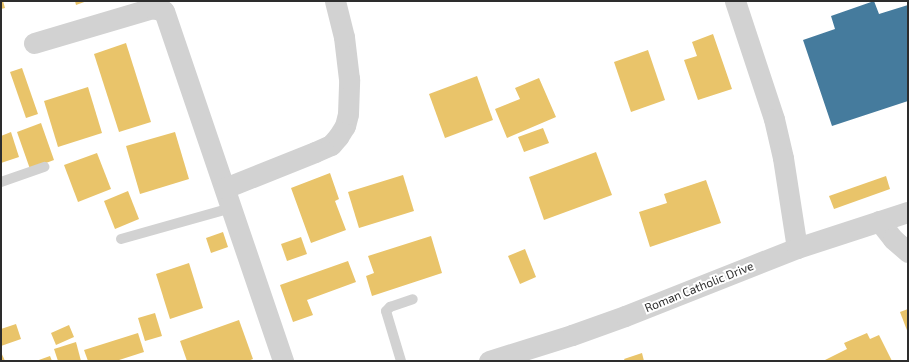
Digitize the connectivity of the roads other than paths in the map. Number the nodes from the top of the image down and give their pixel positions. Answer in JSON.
{"nodes":[{"id":1,"x":335,"y":1,"type":"edge"},
{"id":2,"x":735,"y":1,"type":"edge"},
{"id":3,"x":34,"y":42,"type":"dead end"},
{"id":4,"x":44,"y":167,"type":"dead end"},
{"id":5,"x":1,"y":182,"type":"edge"},
{"id":6,"x":225,"y":188,"type":"junction"},
{"id":7,"x":231,"y":208,"type":"junction"},
{"id":8,"x":908,"y":212,"type":"edge"},
{"id":9,"x":879,"y":221,"type":"junction"},
{"id":10,"x":121,"y":239,"type":"dead end"},
{"id":11,"x":797,"y":248,"type":"junction"},
{"id":12,"x":908,"y":252,"type":"edge"},
{"id":13,"x":414,"y":300,"type":"dead end"},
{"id":14,"x":283,"y":361,"type":"edge"},
{"id":15,"x":401,"y":361,"type":"edge"},
{"id":16,"x":489,"y":361,"type":"edge"}],
"edges":[{"from":1,"to":6,"type":"street"},
{"from":2,"to":11,"type":"street"},
{"from":3,"to":6,"type":"street"},
{"from":4,"to":5,"type":"lane"},
{"from":6,"to":7,"type":"street"},
{"from":7,"to":10,"type":"lane"},
{"from":7,"to":14,"type":"street"},
{"from":8,"to":9,"type":"street","name":"Roman Catholic Drive"},
{"from":9,"to":11,"type":"street","name":"Roman Catholic Drive"},
{"from":9,"to":12,"type":"street"},
{"from":11,"to":16,"type":"street","name":"Roman Catholic Drive"},
{"from":13,"to":15,"type":"lane"}]}
